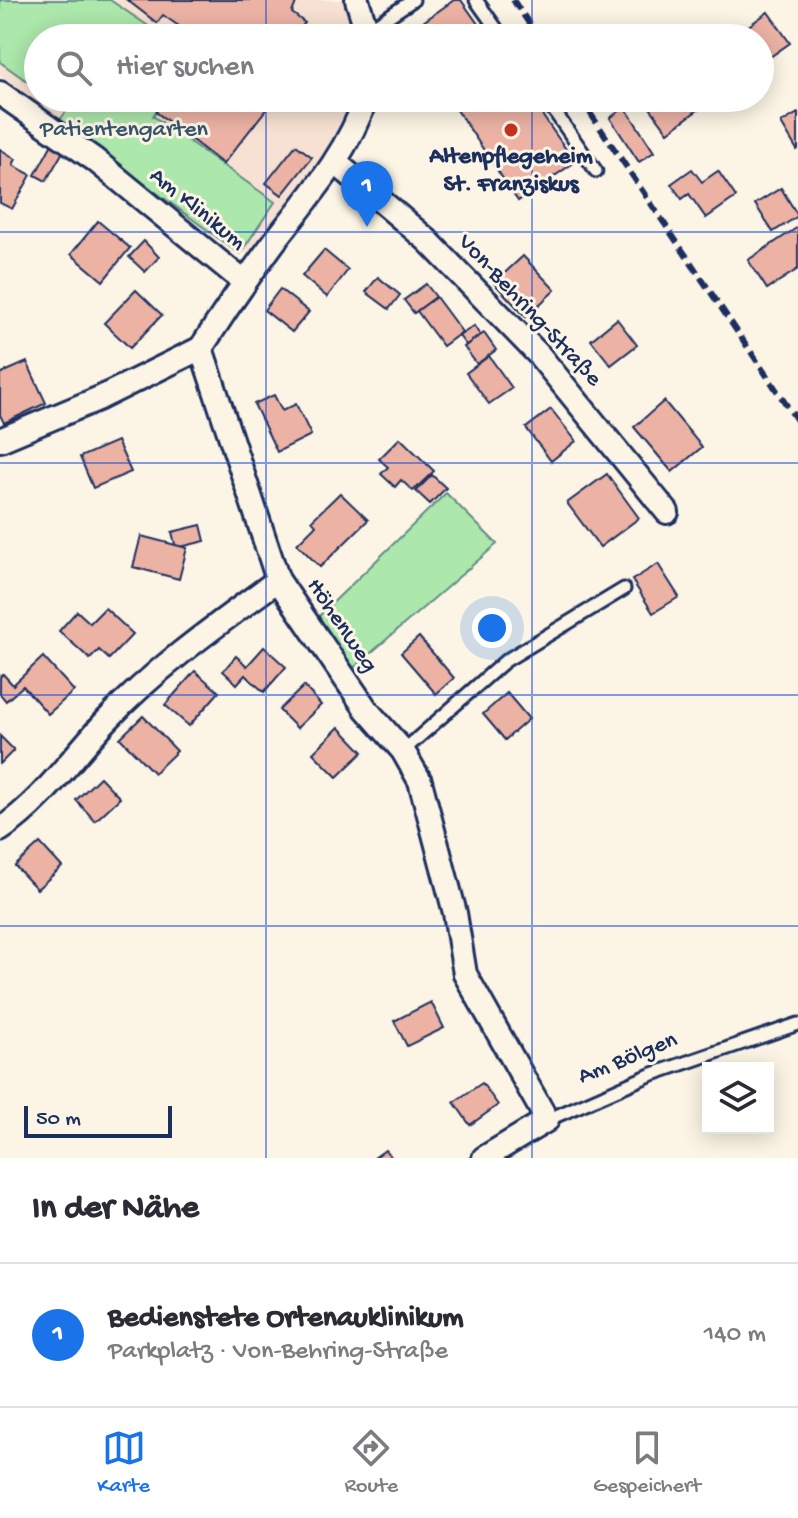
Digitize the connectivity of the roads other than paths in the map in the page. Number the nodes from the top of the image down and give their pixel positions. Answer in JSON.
{"nodes":[{"id":1,"x":357,"y":0,"type":"edge"},
{"id":2,"x":413,"y":0,"type":"edge"},
{"id":3,"x":476,"y":0,"type":"edge"},
{"id":4,"x":365,"y":24,"type":"edge"},
{"id":5,"x":382,"y":24,"type":"edge"},
{"id":6,"x":493,"y":24,"type":"edge"},
{"id":7,"x":0,"y":93,"type":"edge"},
{"id":8,"x":24,"y":110,"type":"edge"},
{"id":9,"x":27,"y":112,"type":"edge"},
{"id":10,"x":362,"y":112,"type":"edge"},
{"id":11,"x":555,"y":112,"type":"edge"},
{"id":12,"x":335,"y":162,"type":"junction"},
{"id":13,"x":596,"y":171,"type":"dead end"},
{"id":14,"x":244,"y":282,"type":"junction"},
{"id":15,"x":201,"y":348,"type":"junction"},
{"id":16,"x":0,"y":440,"type":"edge"},
{"id":17,"x":667,"y":512,"type":"dead end"},
{"id":18,"x":278,"y":580,"type":"junction"},
{"id":19,"x":624,"y":589,"type":"dead end"},
{"id":20,"x":403,"y":751,"type":"junction"},
{"id":21,"x":0,"y":830,"type":"edge"},
{"id":22,"x":798,"y":1024,"type":"edge"},
{"id":23,"x":547,"y":1120,"type":"junction"},
{"id":24,"x":484,"y":1158,"type":"edge"}],
"edges":[{"from":1,"to":4,"type":"street"},
{"from":2,"to":5,"type":"lane"},
{"from":3,"to":6,"type":"lane"},
{"from":7,"to":8,"type":"street","name":"Am Klinikum"},
{"from":9,"to":14,"type":"street","name":"Am Klinikum"},
{"from":10,"to":12,"type":"street"},
{"from":11,"to":13,"type":"lane"},
{"from":12,"to":14,"type":"street"},
{"from":12,"to":17,"type":"street","name":"Von-Behring-Straße"},
{"from":14,"to":15,"type":"street"},
{"from":15,"to":16,"type":"street"},
{"from":15,"to":18,"type":"street","name":"Höhenweg"},
{"from":18,"to":20,"type":"street","name":"Höhenweg"},
{"from":18,"to":21,"type":"street"},
{"from":19,"to":20,"type":"lane"},
{"from":20,"to":23,"type":"street","name":"Höhenweg"},
{"from":22,"to":23,"type":"lane","name":"Am Bölgen"},
{"from":23,"to":24,"type":"street","name":"Am Bölgen"}]}
